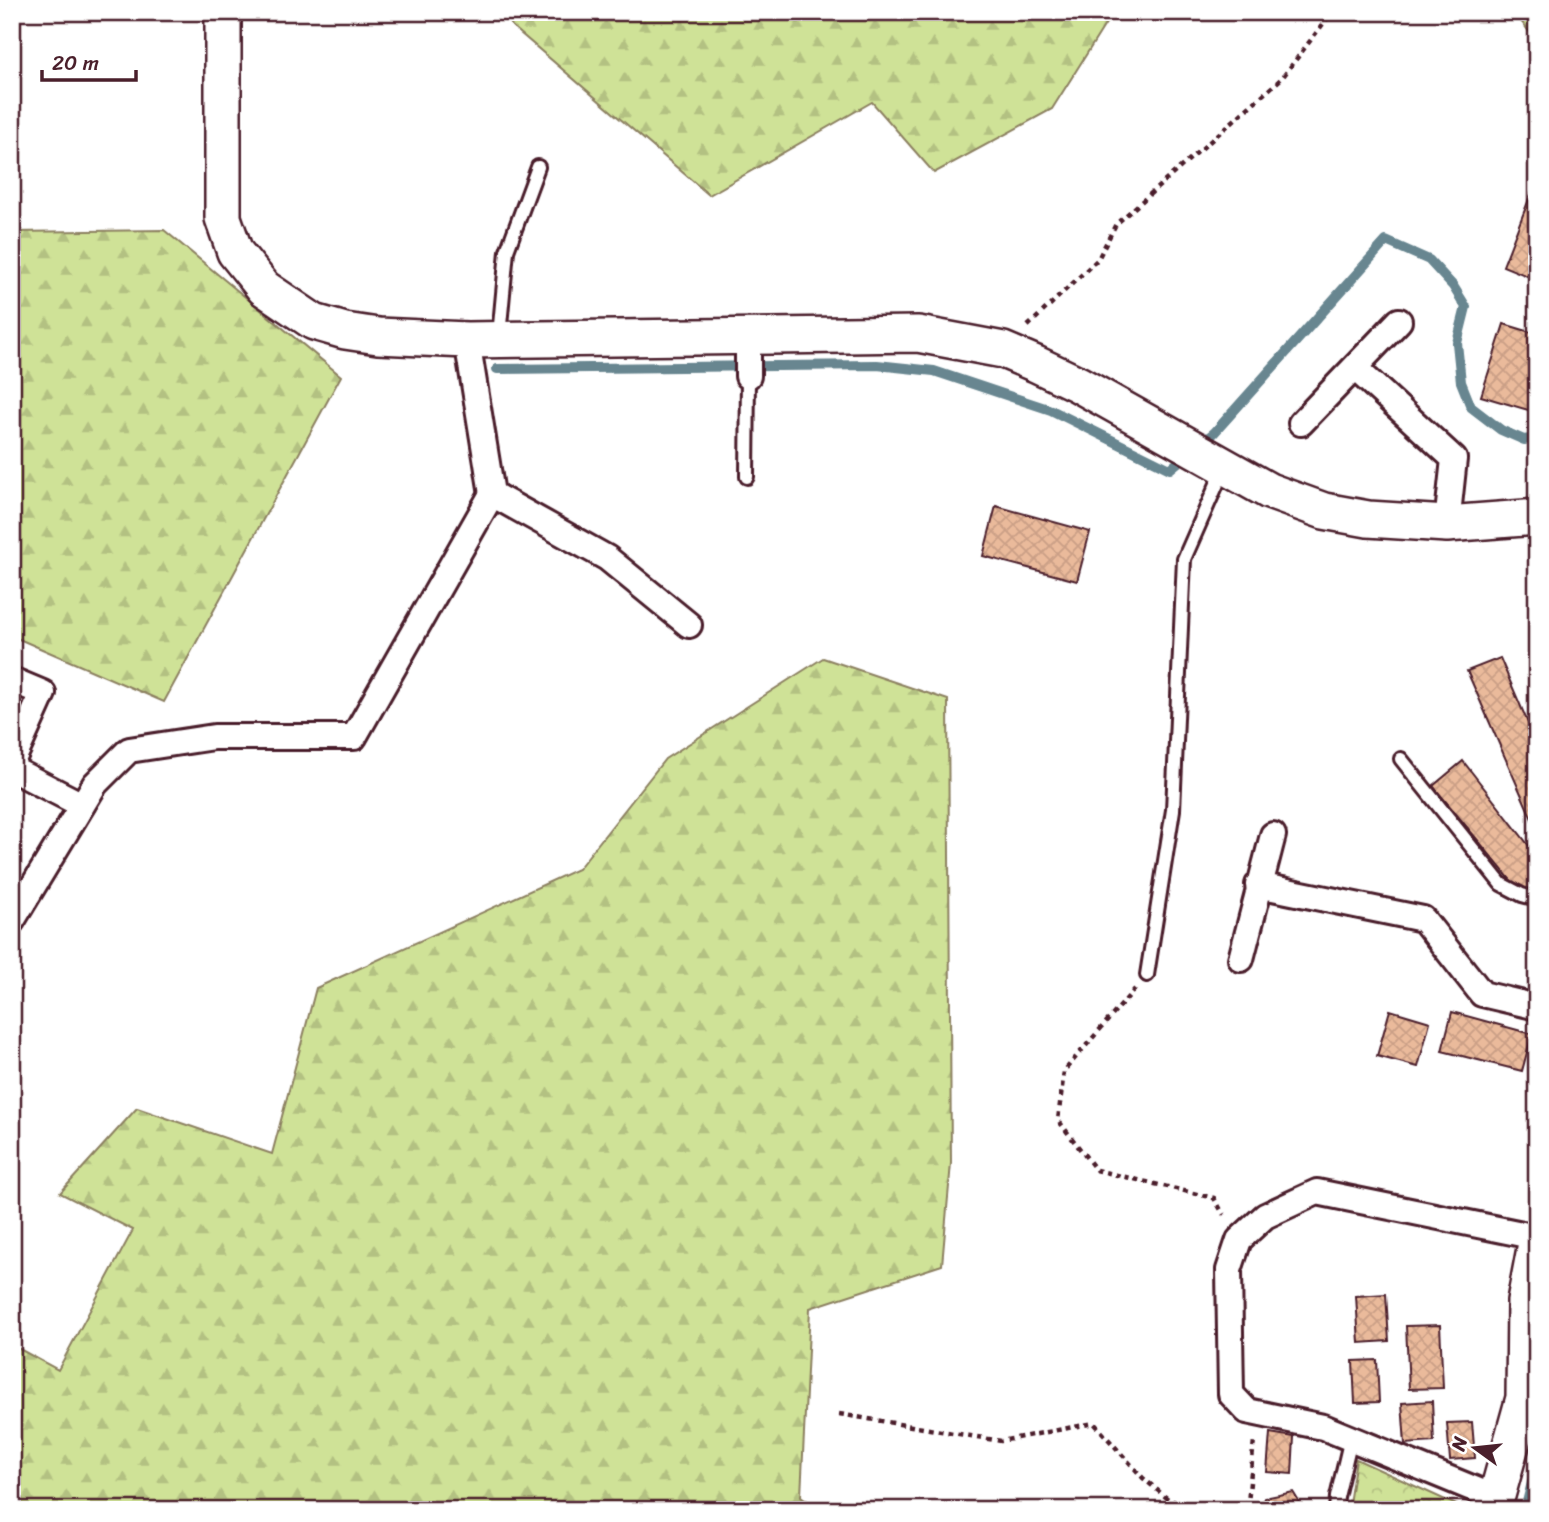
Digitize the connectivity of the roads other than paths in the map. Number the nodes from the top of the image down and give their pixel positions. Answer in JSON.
{"nodes":[{"id":1,"x":223,"y":12,"type":"edge"},
{"id":2,"x":538,"y":167,"type":"dead end"},
{"id":3,"x":1399,"y":321,"type":"dead end"},
{"id":4,"x":483,"y":340,"type":"junction"},
{"id":5,"x":748,"y":356,"type":"junction"},
{"id":6,"x":1355,"y":368,"type":"junction"},
{"id":7,"x":1301,"y":423,"type":"dead end"},
{"id":8,"x":1219,"y":463,"type":"junction"},
{"id":9,"x":747,"y":477,"type":"dead end"},
{"id":10,"x":492,"y":494,"type":"junction"},
{"id":11,"x":1537,"y":517,"type":"edge"},
{"id":12,"x":1447,"y":524,"type":"junction"},
{"id":13,"x":689,"y":625,"type":"dead end"},
{"id":14,"x":12,"y":680,"type":"edge"},
{"id":15,"x":1401,"y":759,"type":"dead end"},
{"id":16,"x":12,"y":762,"type":"edge"},
{"id":17,"x":12,"y":769,"type":"edge"},
{"id":18,"x":82,"y":805,"type":"junction"},
{"id":19,"x":1273,"y":835,"type":"dead end"},
{"id":20,"x":1258,"y":886,"type":"junction"},
{"id":21,"x":1537,"y":899,"type":"edge"},
{"id":22,"x":12,"y":921,"type":"edge"},
{"id":23,"x":1241,"y":959,"type":"dead end"},
{"id":24,"x":1147,"y":975,"type":"road end"},
{"id":25,"x":1537,"y":1007,"type":"edge"},
{"id":26,"x":1537,"y":1238,"type":"edge"},
{"id":27,"x":1351,"y":1438,"type":"junction"},
{"id":28,"x":1495,"y":1504,"type":"edge"},
{"id":29,"x":1336,"y":1510,"type":"edge"}],
"edges":[{"from":1,"to":4,"type":"street"},
{"from":2,"to":4,"type":"lane"},
{"from":3,"to":6,"type":"street"},
{"from":4,"to":5,"type":"street"},
{"from":4,"to":10,"type":"street"},
{"from":5,"to":8,"type":"street"},
{"from":5,"to":9,"type":"lane"},
{"from":6,"to":7,"type":"street"},
{"from":6,"to":12,"type":"street"},
{"from":8,"to":12,"type":"street"},
{"from":8,"to":24,"type":"lane"},
{"from":10,"to":13,"type":"street"},
{"from":10,"to":18,"type":"street"},
{"from":11,"to":12,"type":"street"},
{"from":14,"to":16,"type":"street"},
{"from":15,"to":21,"type":"lane"},
{"from":17,"to":18,"type":"street"},
{"from":18,"to":22,"type":"street"},
{"from":19,"to":20,"type":"street"},
{"from":20,"to":23,"type":"street"},
{"from":20,"to":25,"type":"street"},
{"from":26,"to":27,"type":"street"},
{"from":26,"to":28,"type":"street"},
{"from":27,"to":28,"type":"street"},
{"from":27,"to":29,"type":"lane"}]}
